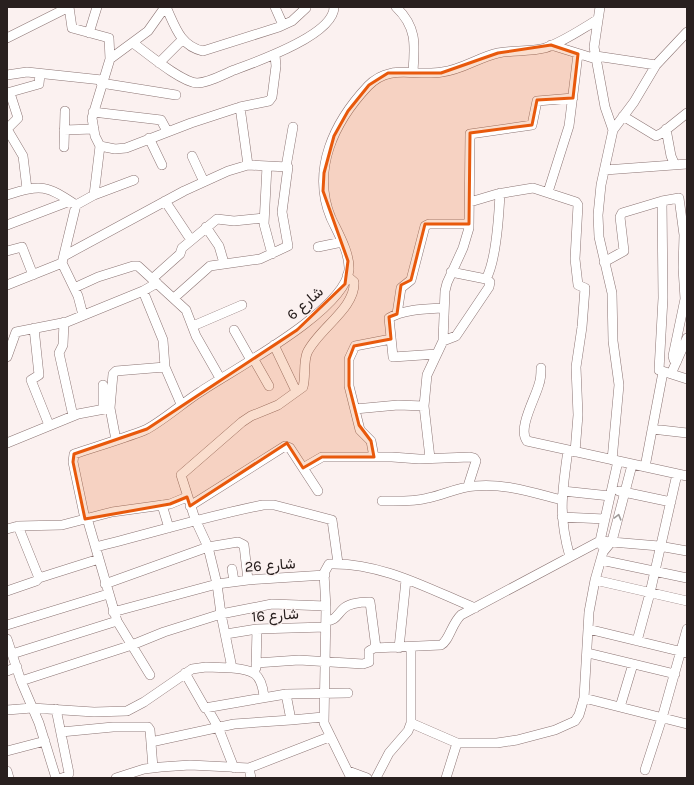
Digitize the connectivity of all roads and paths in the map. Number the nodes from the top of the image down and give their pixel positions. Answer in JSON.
{"nodes":[{"id":1,"x":69,"y":7,"type":"edge"},
{"id":2,"x":97,"y":7,"type":"edge"},
{"id":3,"x":166,"y":7,"type":"edge"},
{"id":4,"x":275,"y":7,"type":"edge"},
{"id":5,"x":334,"y":7,"type":"edge"},
{"id":6,"x":396,"y":7,"type":"edge"},
{"id":7,"x":600,"y":7,"type":"edge"},
{"id":8,"x":306,"y":8,"type":"edge"},
{"id":9,"x":597,"y":20,"type":"junction"},
{"id":10,"x":283,"y":25,"type":"junction"},
{"id":11,"x":687,"y":32,"type":"edge"},
{"id":12,"x":89,"y":33,"type":"junction"},
{"id":13,"x":7,"y":38,"type":"edge"},
{"id":14,"x":182,"y":40,"type":"junction"},
{"id":15,"x":133,"y":43,"type":"junction"},
{"id":16,"x":551,"y":45,"type":"junction"},
{"id":17,"x":578,"y":54,"type":"junction"},
{"id":18,"x":275,"y":56,"type":"junction"},
{"id":19,"x":596,"y":58,"type":"junction"},
{"id":20,"x":110,"y":59,"type":"junction"},
{"id":21,"x":159,"y":63,"type":"junction"},
{"id":22,"x":656,"y":65,"type":"junction"},
{"id":23,"x":413,"y":71,"type":"junction"},
{"id":24,"x":40,"y":74,"type":"junction"},
{"id":25,"x":7,"y":75,"type":"edge"},
{"id":26,"x":102,"y":82,"type":"junction"},
{"id":27,"x":8,"y":93,"type":"edge"},
{"id":28,"x":176,"y":95,"type":"dead end"},
{"id":29,"x":573,"y":98,"type":"junction"},
{"id":30,"x":240,"y":107,"type":"junction"},
{"id":31,"x":65,"y":111,"type":"dead end"},
{"id":32,"x":94,"y":112,"type":"junction"},
{"id":33,"x":687,"y":113,"type":"edge"},
{"id":34,"x":623,"y":116,"type":"junction"},
{"id":35,"x":293,"y":127,"type":"dead end"},
{"id":36,"x":94,"y":129,"type":"junction"},
{"id":37,"x":666,"y":129,"type":"junction"},
{"id":38,"x":64,"y":130,"type":"junction"},
{"id":39,"x":613,"y":130,"type":"junction"},
{"id":40,"x":167,"y":131,"type":"junction"},
{"id":41,"x":149,"y":138,"type":"junction"},
{"id":42,"x":100,"y":146,"type":"junction"},
{"id":43,"x":64,"y":147,"type":"dead end"},
{"id":44,"x":192,"y":156,"type":"dead end"},
{"id":45,"x":687,"y":164,"type":"edge"},
{"id":46,"x":162,"y":165,"type":"dead end"},
{"id":47,"x":248,"y":165,"type":"junction"},
{"id":48,"x":675,"y":165,"type":"junction"},
{"id":49,"x":267,"y":166,"type":"junction"},
{"id":50,"x":286,"y":167,"type":"junction"},
{"id":51,"x":605,"y":170,"type":"junction"},
{"id":52,"x":134,"y":180,"type":"dead end"},
{"id":53,"x":204,"y":182,"type":"junction"},
{"id":54,"x":27,"y":189,"type":"junction"},
{"id":55,"x":548,"y":192,"type":"junction"},
{"id":56,"x":500,"y":193,"type":"junction"},
{"id":57,"x":7,"y":195,"type":"edge"},
{"id":58,"x":94,"y":195,"type":"junction"},
{"id":59,"x":165,"y":201,"type":"junction"},
{"id":60,"x":662,"y":201,"type":"junction"},
{"id":61,"x":470,"y":202,"type":"junction"},
{"id":62,"x":73,"y":203,"type":"junction"},
{"id":63,"x":264,"y":218,"type":"junction"},
{"id":64,"x":469,"y":224,"type":"junction"},
{"id":65,"x":7,"y":225,"type":"edge"},
{"id":66,"x":206,"y":227,"type":"junction"},
{"id":67,"x":191,"y":240,"type":"junction"},
{"id":68,"x":342,"y":242,"type":"junction"},
{"id":69,"x":318,"y":247,"type":"dead end"},
{"id":70,"x":7,"y":251,"type":"edge"},
{"id":71,"x":272,"y":254,"type":"junction"},
{"id":72,"x":63,"y":260,"type":"junction"},
{"id":73,"x":604,"y":262,"type":"junction"},
{"id":74,"x":224,"y":263,"type":"junction"},
{"id":75,"x":451,"y":272,"type":"junction"},
{"id":76,"x":33,"y":274,"type":"junction"},
{"id":77,"x":347,"y":276,"type":"junction"},
{"id":78,"x":486,"y":279,"type":"junction"},
{"id":79,"x":155,"y":281,"type":"junction"},
{"id":80,"x":7,"y":285,"type":"edge"},
{"id":81,"x":74,"y":288,"type":"junction"},
{"id":82,"x":143,"y":291,"type":"junction"},
{"id":83,"x":174,"y":298,"type":"junction"},
{"id":84,"x":686,"y":301,"type":"edge"},
{"id":85,"x":242,"y":305,"type":"dead end"},
{"id":86,"x":444,"y":308,"type":"junction"},
{"id":87,"x":397,"y":314,"type":"junction"},
{"id":88,"x":83,"y":315,"type":"junction"},
{"id":89,"x":64,"y":322,"type":"junction"},
{"id":90,"x":193,"y":326,"type":"junction"},
{"id":91,"x":34,"y":328,"type":"junction"},
{"id":92,"x":234,"y":330,"type":"dead end"},
{"id":93,"x":687,"y":338,"type":"edge"},
{"id":94,"x":390,"y":339,"type":"junction"},
{"id":95,"x":443,"y":341,"type":"junction"},
{"id":96,"x":274,"y":345,"type":"junction"},
{"id":97,"x":437,"y":354,"type":"junction"},
{"id":98,"x":7,"y":357,"type":"edge"},
{"id":99,"x":252,"y":359,"type":"junction"},
{"id":100,"x":677,"y":361,"type":"junction"},
{"id":101,"x":165,"y":368,"type":"junction"},
{"id":102,"x":541,"y":368,"type":"dead end"},
{"id":103,"x":667,"y":373,"type":"junction"},
{"id":104,"x":220,"y":378,"type":"junction"},
{"id":105,"x":687,"y":379,"type":"edge"},
{"id":106,"x":103,"y":385,"type":"dead end"},
{"id":107,"x":269,"y":386,"type":"dead end"},
{"id":108,"x":296,"y":391,"type":"junction"},
{"id":109,"x":181,"y":404,"type":"junction"},
{"id":110,"x":424,"y":406,"type":"junction"},
{"id":111,"x":106,"y":408,"type":"junction"},
{"id":112,"x":355,"y":409,"type":"junction"},
{"id":113,"x":73,"y":416,"type":"junction"},
{"id":114,"x":49,"y":424,"type":"junction"},
{"id":115,"x":652,"y":429,"type":"junction"},
{"id":116,"x":687,"y":434,"type":"edge"},
{"id":117,"x":116,"y":440,"type":"junction"},
{"id":118,"x":7,"y":443,"type":"edge"},
{"id":119,"x":572,"y":451,"type":"junction"},
{"id":120,"x":374,"y":457,"type":"junction"},
{"id":121,"x":430,"y":458,"type":"junction"},
{"id":122,"x":615,"y":461,"type":"junction"},
{"id":123,"x":632,"y":465,"type":"junction"},
{"id":124,"x":645,"y":467,"type":"junction"},
{"id":125,"x":303,"y":468,"type":"junction"},
{"id":126,"x":677,"y":474,"type":"junction"},
{"id":127,"x":687,"y":476,"type":"edge"},
{"id":128,"x":468,"y":486,"type":"junction"},
{"id":129,"x":318,"y":491,"type":"dead end"},
{"id":130,"x":611,"y":492,"type":"junction"},
{"id":131,"x":625,"y":492,"type":"junction"},
{"id":132,"x":562,"y":495,"type":"junction"},
{"id":133,"x":187,"y":497,"type":"junction"},
{"id":134,"x":382,"y":501,"type":"dead end"},
{"id":135,"x":671,"y":502,"type":"junction"},
{"id":136,"x":162,"y":505,"type":"junction"},
{"id":137,"x":190,"y":506,"type":"junction"},
{"id":138,"x":562,"y":517,"type":"junction"},
{"id":139,"x":86,"y":518,"type":"junction"},
{"id":140,"x":195,"y":519,"type":"junction"},
{"id":141,"x":605,"y":519,"type":"junction"},
{"id":142,"x":18,"y":526,"type":"junction"},
{"id":143,"x":169,"y":528,"type":"junction"},
{"id":144,"x":7,"y":529,"type":"edge"},
{"id":145,"x":600,"y":541,"type":"junction"},
{"id":146,"x":612,"y":541,"type":"junction"},
{"id":147,"x":661,"y":546,"type":"junction"},
{"id":148,"x":96,"y":547,"type":"junction"},
{"id":149,"x":208,"y":548,"type":"junction"},
{"id":150,"x":687,"y":551,"type":"edge"},
{"id":151,"x":602,"y":556,"type":"junction"},
{"id":152,"x":570,"y":557,"type":"junction"},
{"id":153,"x":99,"y":558,"type":"junction"},
{"id":154,"x":338,"y":563,"type":"junction"},
{"id":155,"x":232,"y":569,"type":"dead end"},
{"id":156,"x":655,"y":571,"type":"junction"},
{"id":157,"x":324,"y":575,"type":"junction"},
{"id":158,"x":39,"y":578,"type":"junction"},
{"id":159,"x":687,"y":578,"type":"edge"},
{"id":160,"x":248,"y":580,"type":"junction"},
{"id":161,"x":406,"y":580,"type":"junction"},
{"id":162,"x":595,"y":580,"type":"junction"},
{"id":163,"x":234,"y":581,"type":"junction"},
{"id":164,"x":105,"y":584,"type":"junction"},
{"id":165,"x":217,"y":584,"type":"junction"},
{"id":166,"x":7,"y":591,"type":"edge"},
{"id":167,"x":650,"y":592,"type":"junction"},
{"id":168,"x":108,"y":594,"type":"junction"},
{"id":169,"x":687,"y":601,"type":"edge"},
{"id":170,"x":326,"y":606,"type":"junction"},
{"id":171,"x":476,"y":608,"type":"junction"},
{"id":172,"x":113,"y":612,"type":"junction"},
{"id":173,"x":221,"y":614,"type":"junction"},
{"id":174,"x":117,"y":621,"type":"junction"},
{"id":175,"x":326,"y":624,"type":"junction"},
{"id":176,"x":7,"y":625,"type":"edge"},
{"id":177,"x":687,"y":628,"type":"edge"},
{"id":178,"x":257,"y":629,"type":"junction"},
{"id":179,"x":588,"y":629,"type":"junction"},
{"id":180,"x":226,"y":634,"type":"junction"},
{"id":181,"x":7,"y":639,"type":"edge"},
{"id":182,"x":637,"y":641,"type":"junction"},
{"id":183,"x":132,"y":645,"type":"junction"},
{"id":184,"x":411,"y":647,"type":"junction"},
{"id":185,"x":376,"y":648,"type":"junction"},
{"id":186,"x":399,"y":648,"type":"junction"},
{"id":187,"x":684,"y":652,"type":"edge"},
{"id":188,"x":588,"y":653,"type":"junction"},
{"id":189,"x":12,"y":654,"type":"junction"},
{"id":190,"x":324,"y":662,"type":"junction"},
{"id":191,"x":256,"y":663,"type":"junction"},
{"id":192,"x":633,"y":664,"type":"junction"},
{"id":193,"x":17,"y":667,"type":"junction"},
{"id":194,"x":232,"y":668,"type":"junction"},
{"id":195,"x":7,"y":671,"type":"edge"},
{"id":196,"x":185,"y":673,"type":"junction"},
{"id":197,"x":256,"y":674,"type":"junction"},
{"id":198,"x":675,"y":674,"type":"junction"},
{"id":199,"x":150,"y":675,"type":"dead end"},
{"id":200,"x":21,"y":681,"type":"junction"},
{"id":201,"x":323,"y":693,"type":"junction"},
{"id":202,"x":348,"y":693,"type":"dead end"},
{"id":203,"x":286,"y":694,"type":"junction"},
{"id":204,"x":264,"y":696,"type":"junction"},
{"id":205,"x":584,"y":698,"type":"junction"},
{"id":206,"x":620,"y":707,"type":"junction"},
{"id":207,"x":32,"y":708,"type":"junction"},
{"id":208,"x":207,"y":708,"type":"junction"},
{"id":209,"x":56,"y":709,"type":"junction"},
{"id":210,"x":7,"y":710,"type":"edge"},
{"id":211,"x":323,"y":717,"type":"junction"},
{"id":212,"x":662,"y":718,"type":"junction"},
{"id":213,"x":291,"y":720,"type":"junction"},
{"id":214,"x":411,"y":723,"type":"junction"},
{"id":215,"x":687,"y":724,"type":"edge"},
{"id":216,"x":218,"y":728,"type":"junction"},
{"id":217,"x":61,"y":732,"type":"junction"},
{"id":218,"x":329,"y":737,"type":"junction"},
{"id":219,"x":45,"y":741,"type":"junction"},
{"id":220,"x":151,"y":742,"type":"junction"},
{"id":221,"x":458,"y":743,"type":"junction"},
{"id":222,"x":7,"y":751,"type":"edge"},
{"id":223,"x":153,"y":768,"type":"junction"},
{"id":224,"x":234,"y":768,"type":"junction"},
{"id":225,"x":250,"y":768,"type":"junction"},
{"id":226,"x":645,"y":770,"type":"dead end"},
{"id":227,"x":7,"y":771,"type":"edge"},
{"id":228,"x":349,"y":774,"type":"edge"},
{"id":229,"x":129,"y":776,"type":"edge"},
{"id":230,"x":9,"y":778,"type":"edge"},
{"id":231,"x":56,"y":778,"type":"edge"},
{"id":232,"x":63,"y":778,"type":"edge"},
{"id":233,"x":116,"y":778,"type":"edge"},
{"id":234,"x":251,"y":778,"type":"edge"},
{"id":235,"x":367,"y":778,"type":"edge"},
{"id":236,"x":376,"y":778,"type":"edge"},
{"id":237,"x":446,"y":778,"type":"edge"}],
"edges":[{"from":1,"to":12,"type":"street"},
{"from":1,"to":13,"type":"street"},
{"from":2,"to":12,"type":"street"},
{"from":3,"to":14,"type":"street"},
{"from":3,"to":15,"type":"street"},
{"from":4,"to":10,"type":"street"},
{"from":5,"to":18,"type":"street"},
{"from":6,"to":23,"type":"street"},
{"from":7,"to":9,"type":"street"},
{"from":8,"to":10,"type":"street"},
{"from":9,"to":16,"type":"street"},
{"from":9,"to":19,"type":"street"},
{"from":10,"to":14,"type":"street"},
{"from":11,"to":22,"type":"street"},
{"from":12,"to":20,"type":"street"},
{"from":14,"to":21,"type":"street"},
{"from":15,"to":20,"type":"street"},
{"from":15,"to":21,"type":"street"},
{"from":16,"to":17,"type":"street"},
{"from":16,"to":23,"type":"street"},
{"from":17,"to":19,"type":"street"},
{"from":17,"to":29,"type":"street"},
{"from":18,"to":21,"type":"street"},
{"from":18,"to":30,"type":"street"},
{"from":19,"to":22,"type":"street"},
{"from":19,"to":39,"type":"street"},
{"from":20,"to":26,"type":"street"},
{"from":22,"to":34,"type":"street"},
{"from":23,"to":68,"type":"street"},
{"from":24,"to":25,"type":"street"},
{"from":24,"to":26,"type":"street"},
{"from":24,"to":27,"type":"street"},
{"from":26,"to":28,"type":"street"},
{"from":26,"to":32,"type":"street"},
{"from":27,"to":54,"type":"street"},
{"from":29,"to":55,"type":"street"},
{"from":29,"to":61,"type":"street"},
{"from":30,"to":40,"type":"street"},
{"from":30,"to":47,"type":"street"},
{"from":31,"to":38,"type":"street"},
{"from":32,"to":36,"type":"street"},
{"from":32,"to":40,"type":"street"},
{"from":33,"to":37,"type":"street"},
{"from":34,"to":37,"type":"street"},
{"from":34,"to":39,"type":"street"},
{"from":35,"to":50,"type":"street"},
{"from":36,"to":38,"type":"street"},
{"from":36,"to":42,"type":"street"},
{"from":37,"to":48,"type":"street"},
{"from":38,"to":43,"type":"street"},
{"from":39,"to":51,"type":"street"},
{"from":40,"to":41,"type":"street"},
{"from":41,"to":42,"type":"street"},
{"from":41,"to":46,"type":"street"},
{"from":42,"to":58,"type":"street"},
{"from":44,"to":53,"type":"street"},
{"from":45,"to":48,"type":"street"},
{"from":47,"to":49,"type":"street"},
{"from":47,"to":53,"type":"street"},
{"from":48,"to":51,"type":"street"},
{"from":49,"to":50,"type":"street"},
{"from":49,"to":63,"type":"street"},
{"from":50,"to":71,"type":"street"},
{"from":51,"to":73,"type":"street"},
{"from":52,"to":58,"type":"street"},
{"from":53,"to":59,"type":"street"},
{"from":54,"to":57,"type":"street"},
{"from":54,"to":62,"type":"street"},
{"from":55,"to":56,"type":"street"},
{"from":55,"to":119,"type":"street"},
{"from":56,"to":61,"type":"street"},
{"from":56,"to":78,"type":"street"},
{"from":58,"to":62,"type":"street"},
{"from":59,"to":67,"type":"street"},
{"from":59,"to":72,"type":"street"},
{"from":60,"to":73,"type":"street"},
{"from":60,"to":84,"type":"street"},
{"from":60,"to":103,"type":"street"},
{"from":61,"to":64,"type":"street"},
{"from":62,"to":65,"type":"street"},
{"from":62,"to":72,"type":"street"},
{"from":63,"to":66,"type":"street"},
{"from":63,"to":71,"type":"street"},
{"from":64,"to":75,"type":"street"},
{"from":64,"to":87,"type":"street"},
{"from":66,"to":67,"type":"street"},
{"from":66,"to":74,"type":"street"},
{"from":67,"to":79,"type":"street"},
{"from":68,"to":69,"type":"street"},
{"from":68,"to":77,"type":"street"},
{"from":70,"to":76,"type":"street"},
{"from":71,"to":74,"type":"street"},
{"from":72,"to":76,"type":"street"},
{"from":72,"to":81,"type":"street"},
{"from":73,"to":122,"type":"street"},
{"from":74,"to":83,"type":"street"},
{"from":75,"to":78,"type":"street"},
{"from":75,"to":86,"type":"street"},
{"from":76,"to":80,"type":"street"},
{"from":77,"to":96,"type":"street","name":"شارع 6"},
{"from":77,"to":108,"type":"street"},
{"from":78,"to":95,"type":"street"},
{"from":79,"to":81,"type":"street"},
{"from":79,"to":82,"type":"street"},
{"from":79,"to":83,"type":"street"},
{"from":81,"to":88,"type":"street"},
{"from":82,"to":88,"type":"street"},
{"from":82,"to":101,"type":"street"},
{"from":83,"to":90,"type":"street"},
{"from":84,"to":100,"type":"street"},
{"from":85,"to":90,"type":"street"},
{"from":86,"to":87,"type":"street"},
{"from":86,"to":95,"type":"street"},
{"from":87,"to":94,"type":"street"},
{"from":88,"to":89,"type":"street"},
{"from":89,"to":91,"type":"street"},
{"from":89,"to":113,"type":"street"},
{"from":90,"to":104,"type":"street"},
{"from":91,"to":98,"type":"street"},
{"from":91,"to":114,"type":"street"},
{"from":92,"to":99,"type":"street"},
{"from":93,"to":100,"type":"street"},
{"from":94,"to":97,"type":"street"},
{"from":94,"to":112,"type":"street"},
{"from":95,"to":97,"type":"street"},
{"from":96,"to":99,"type":"street","name":"شارع 6"},
{"from":96,"to":108,"type":"street"},
{"from":97,"to":110,"type":"street"},
{"from":99,"to":104,"type":"street","name":"شارع 6"},
{"from":99,"to":107,"type":"street"},
{"from":100,"to":103,"type":"street"},
{"from":101,"to":109,"type":"street"},
{"from":101,"to":111,"type":"street"},
{"from":102,"to":119,"type":"street"},
{"from":103,"to":105,"type":"street"},
{"from":103,"to":115,"type":"street"},
{"from":104,"to":109,"type":"street","name":"شارع 6"},
{"from":106,"to":111,"type":"street"},
{"from":108,"to":133,"type":"street"},
{"from":109,"to":117,"type":"street","name":"شارع 6"},
{"from":110,"to":112,"type":"street"},
{"from":110,"to":121,"type":"street"},
{"from":111,"to":113,"type":"street"},
{"from":111,"to":117,"type":"street"},
{"from":112,"to":120,"type":"street"},
{"from":113,"to":114,"type":"street"},
{"from":114,"to":118,"type":"street"},
{"from":115,"to":116,"type":"street"},
{"from":115,"to":124,"type":"street"},
{"from":117,"to":139,"type":"street","name":"شارع 6"},
{"from":119,"to":122,"type":"street"},
{"from":119,"to":132,"type":"street"},
{"from":120,"to":121,"type":"street"},
{"from":120,"to":125,"type":"street"},
{"from":121,"to":128,"type":"street"},
{"from":122,"to":123,"type":"street"},
{"from":122,"to":130,"type":"street"},
{"from":123,"to":124,"type":"street"},
{"from":123,"to":131,"type":"street"},
{"from":124,"to":126,"type":"street"},
{"from":125,"to":129,"type":"street"},
{"from":125,"to":137,"type":"street"},
{"from":126,"to":127,"type":"street"},
{"from":126,"to":135,"type":"street"},
{"from":128,"to":132,"type":"street"},
{"from":128,"to":134,"type":"street"},
{"from":130,"to":131,"type":"street"},
{"from":130,"to":132,"type":"street"},
{"from":130,"to":141,"type":"street"},
{"from":131,"to":135,"type":"street"},
{"from":146,"to":131,"type":"street","one_way":true},
{"from":132,"to":138,"type":"street"},
{"from":133,"to":136,"type":"street"},
{"from":133,"to":137,"type":"street"},
{"from":135,"to":147,"type":"street"},
{"from":136,"to":139,"type":"street"},
{"from":136,"to":143,"type":"street"},
{"from":137,"to":140,"type":"street"},
{"from":138,"to":141,"type":"street"},
{"from":138,"to":152,"type":"street"},
{"from":139,"to":142,"type":"street"},
{"from":139,"to":148,"type":"street"},
{"from":140,"to":143,"type":"street"},
{"from":140,"to":149,"type":"street"},
{"from":140,"to":154,"type":"street"},
{"from":141,"to":145,"type":"street"},
{"from":142,"to":144,"type":"street"},
{"from":142,"to":158,"type":"street"},
{"from":143,"to":148,"type":"street"},
{"from":145,"to":146,"type":"street"},
{"from":145,"to":151,"type":"street"},
{"from":145,"to":152,"type":"street"},
{"from":146,"to":147,"type":"street"},
{"from":146,"to":151,"type":"street"},
{"from":147,"to":150,"type":"street"},
{"from":147,"to":156,"type":"street"},
{"from":148,"to":153,"type":"street"},
{"from":149,"to":160,"type":"street"},
{"from":149,"to":164,"type":"street"},
{"from":149,"to":165,"type":"street"},
{"from":151,"to":156,"type":"street"},
{"from":151,"to":162,"type":"street"},
{"from":152,"to":171,"type":"street"},
{"from":153,"to":158,"type":"street"},
{"from":153,"to":164,"type":"street"},
{"from":154,"to":157,"type":"street"},
{"from":154,"to":161,"type":"street"},
{"from":155,"to":163,"type":"street"},
{"from":156,"to":159,"type":"street"},
{"from":156,"to":167,"type":"street"},
{"from":157,"to":160,"type":"street","name":"شارع 26"},
{"from":157,"to":170,"type":"street"},
{"from":158,"to":166,"type":"street"},
{"from":160,"to":163,"type":"street","name":"شارع 26"},
{"from":161,"to":171,"type":"street"},
{"from":161,"to":186,"type":"street"},
{"from":162,"to":167,"type":"street"},
{"from":162,"to":179,"type":"street"},
{"from":163,"to":165,"type":"street","name":"شارع 26"},
{"from":164,"to":168,"type":"street"},
{"from":165,"to":172,"type":"street","name":"شارع 26"},
{"from":165,"to":173,"type":"street"},
{"from":167,"to":169,"type":"street"},
{"from":167,"to":182,"type":"street"},
{"from":168,"to":172,"type":"street"},
{"from":168,"to":176,"type":"street"},
{"from":170,"to":173,"type":"street"},
{"from":170,"to":175,"type":"street"},
{"from":171,"to":184,"type":"street"},
{"from":172,"to":174,"type":"street"},
{"from":173,"to":180,"type":"street"},
{"from":173,"to":183,"type":"street"},
{"from":174,"to":183,"type":"street"},
{"from":174,"to":189,"type":"street"},
{"from":175,"to":178,"type":"street","name":"شارع 16"},
{"from":175,"to":185,"type":"street"},
{"from":175,"to":190,"type":"street"},
{"from":177,"to":187,"type":"street"},
{"from":178,"to":180,"type":"street","name":"شارع 16"},
{"from":178,"to":191,"type":"street"},
{"from":179,"to":182,"type":"street"},
{"from":179,"to":188,"type":"street"},
{"from":180,"to":194,"type":"street"},
{"from":181,"to":189,"type":"street"},
{"from":182,"to":187,"type":"street"},
{"from":183,"to":199,"type":"street"},
{"from":183,"to":200,"type":"street"},
{"from":184,"to":186,"type":"street"},
{"from":184,"to":214,"type":"street"},
{"from":185,"to":186,"type":"street"},
{"from":185,"to":190,"type":"street"},
{"from":187,"to":198,"type":"street"},
{"from":188,"to":192,"type":"street"},
{"from":188,"to":205,"type":"street"},
{"from":189,"to":193,"type":"street"},
{"from":190,"to":191,"type":"street"},
{"from":190,"to":201,"type":"street"},
{"from":191,"to":197,"type":"street"},
{"from":192,"to":198,"type":"street"},
{"from":192,"to":206,"type":"street"},
{"from":193,"to":195,"type":"street"},
{"from":193,"to":200,"type":"street"},
{"from":194,"to":196,"type":"street"},
{"from":194,"to":197,"type":"street"},
{"from":196,"to":208,"type":"street"},
{"from":196,"to":209,"type":"street"},
{"from":197,"to":204,"type":"street"},
{"from":198,"to":212,"type":"street"},
{"from":200,"to":207,"type":"street"},
{"from":201,"to":202,"type":"street"},
{"from":201,"to":203,"type":"street"},
{"from":201,"to":211,"type":"street"},
{"from":203,"to":204,"type":"street"},
{"from":203,"to":213,"type":"street"},
{"from":204,"to":208,"type":"street"},
{"from":205,"to":206,"type":"street"},
{"from":205,"to":221,"type":"street"},
{"from":206,"to":212,"type":"street"},
{"from":207,"to":209,"type":"street"},
{"from":207,"to":210,"type":"street"},
{"from":207,"to":219,"type":"street"},
{"from":208,"to":216,"type":"street"},
{"from":209,"to":217,"type":"street"},
{"from":211,"to":213,"type":"street"},
{"from":211,"to":218,"type":"street"},
{"from":212,"to":215,"type":"street"},
{"from":212,"to":226,"type":"street"},
{"from":213,"to":216,"type":"street"},
{"from":214,"to":221,"type":"street"},
{"from":214,"to":236,"type":"street"},
{"from":216,"to":220,"type":"street"},
{"from":216,"to":224,"type":"street"},
{"from":217,"to":220,"type":"street"},
{"from":217,"to":232,"type":"street"},
{"from":218,"to":225,"type":"street"},
{"from":218,"to":228,"type":"street"},
{"from":219,"to":222,"type":"street"},
{"from":219,"to":231,"type":"street"},
{"from":220,"to":223,"type":"street"},
{"from":221,"to":237,"type":"street"},
{"from":223,"to":224,"type":"street"},
{"from":223,"to":229,"type":"street"},
{"from":224,"to":225,"type":"street"},
{"from":225,"to":234,"type":"street"},
{"from":227,"to":230,"type":"street"},
{"from":228,"to":235,"type":"street"},
{"from":229,"to":233,"type":"street"}]}
